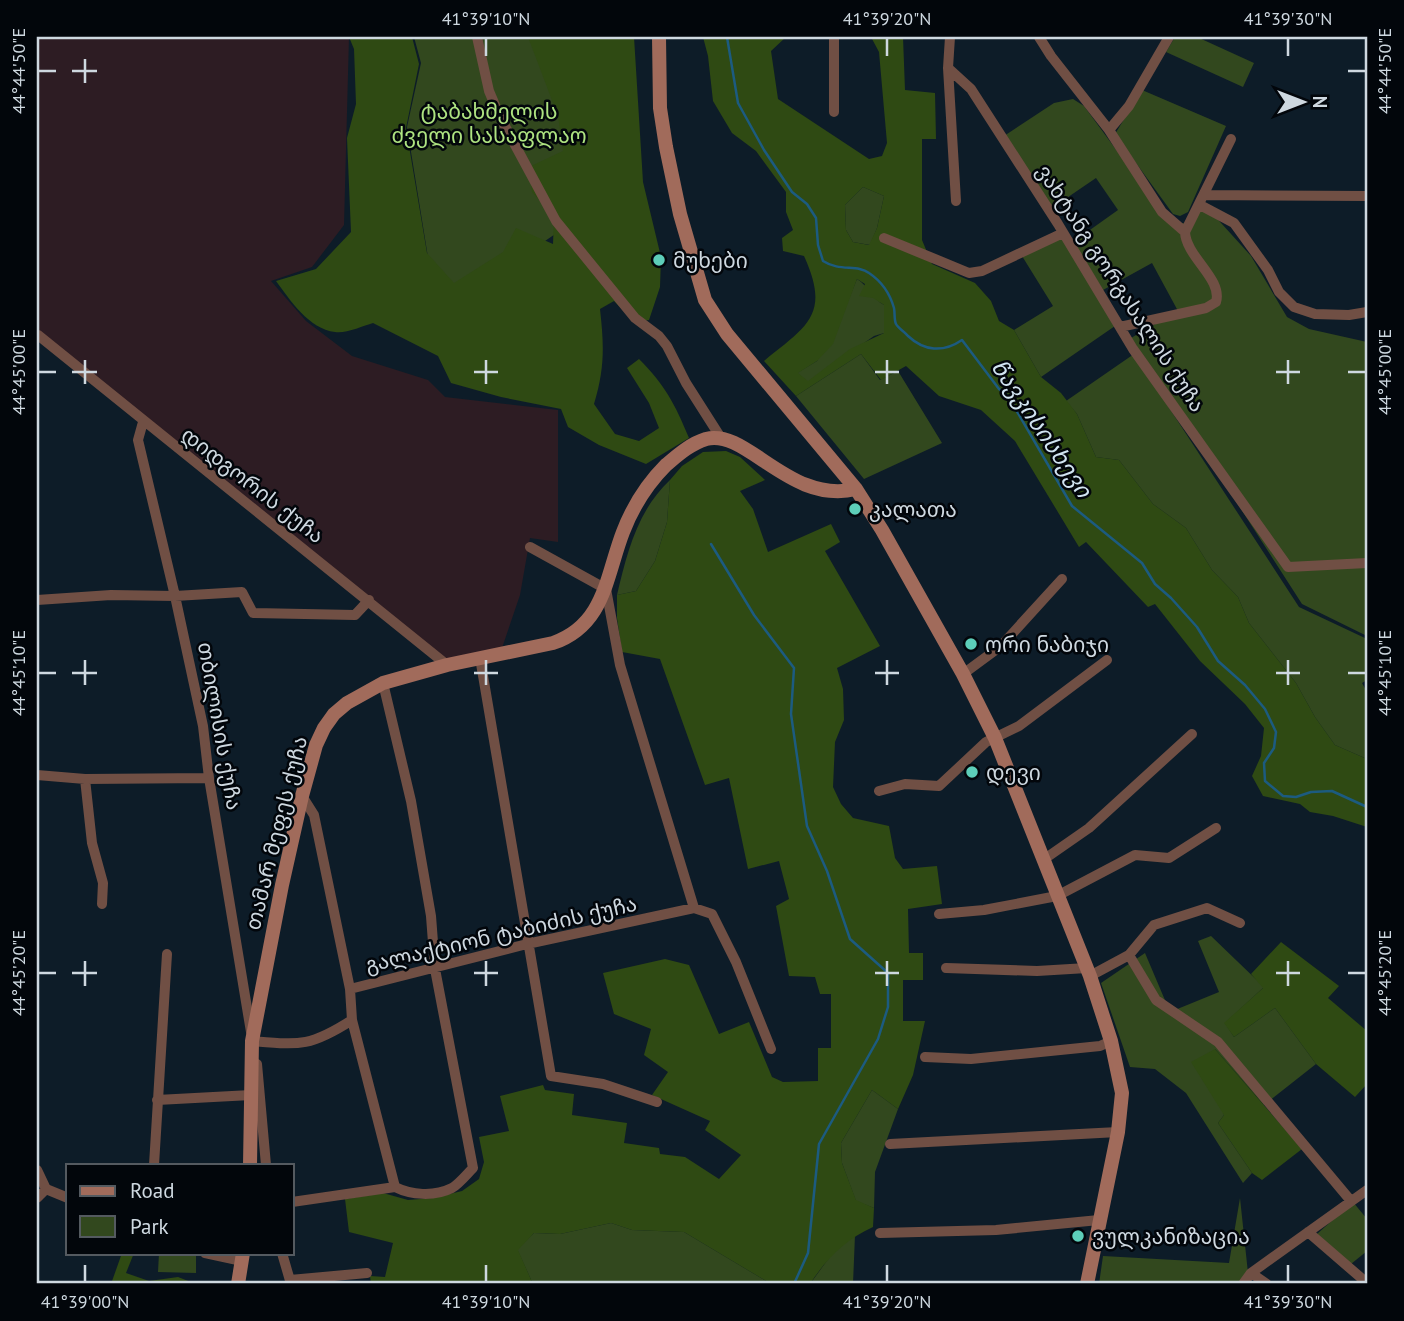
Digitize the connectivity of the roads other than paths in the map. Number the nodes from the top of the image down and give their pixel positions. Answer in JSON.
{"nodes":[{"id":1,"x":477,"y":37,"type":"edge"},
{"id":2,"x":659,"y":37,"type":"edge"},
{"id":3,"x":834,"y":37,"type":"edge"},
{"id":4,"x":950,"y":37,"type":"edge"},
{"id":5,"x":1039,"y":37,"type":"edge"},
{"id":6,"x":1169,"y":37,"type":"edge"},
{"id":7,"x":948,"y":68,"type":"junction"},
{"id":8,"x":834,"y":112,"type":"dead end"},
{"id":9,"x":1109,"y":130,"type":"junction"},
{"id":10,"x":1231,"y":139,"type":"dead end"},
{"id":11,"x":1367,"y":195,"type":"edge"},
{"id":12,"x":1202,"y":200,"type":"junction"},
{"id":13,"x":956,"y":201,"type":"dead end"},
{"id":14,"x":1185,"y":232,"type":"junction"},
{"id":15,"x":1063,"y":233,"type":"junction"},
{"id":16,"x":884,"y":238,"type":"dead end"},
{"id":17,"x":1367,"y":312,"type":"edge"},
{"id":18,"x":1120,"y":327,"type":"junction"},
{"id":19,"x":37,"y":337,"type":"edge"},
{"id":20,"x":143,"y":422,"type":"junction"},
{"id":21,"x":721,"y":438,"type":"junction"},
{"id":22,"x":856,"y":489,"type":"junction"},
{"id":23,"x":530,"y":547,"type":"dead end"},
{"id":24,"x":1367,"y":563,"type":"edge"},
{"id":25,"x":1062,"y":579,"type":"dead end"},
{"id":26,"x":606,"y":589,"type":"junction"},
{"id":27,"x":175,"y":596,"type":"junction"},
{"id":28,"x":37,"y":600,"type":"edge"},
{"id":29,"x":369,"y":600,"type":"junction"},
{"id":30,"x":480,"y":658,"type":"junction"},
{"id":31,"x":1107,"y":660,"type":"dead end"},
{"id":32,"x":447,"y":665,"type":"junction"},
{"id":33,"x":962,"y":674,"type":"junction"},
{"id":34,"x":383,"y":683,"type":"junction"},
{"id":35,"x":1192,"y":734,"type":"dead end"},
{"id":36,"x":995,"y":738,"type":"junction"},
{"id":37,"x":37,"y":775,"type":"edge"},
{"id":38,"x":209,"y":778,"type":"junction"},
{"id":39,"x":85,"y":779,"type":"junction"},
{"id":40,"x":879,"y":792,"type":"dead end"},
{"id":41,"x":302,"y":796,"type":"junction"},
{"id":42,"x":1216,"y":828,"type":"dead end"},
{"id":43,"x":1043,"y":860,"type":"junction"},
{"id":44,"x":1057,"y":896,"type":"junction"},
{"id":45,"x":102,"y":904,"type":"dead end"},
{"id":46,"x":694,"y":908,"type":"junction"},
{"id":47,"x":939,"y":914,"type":"dead end"},
{"id":48,"x":1240,"y":923,"type":"dead end"},
{"id":49,"x":527,"y":944,"type":"junction"},
{"id":50,"x":167,"y":954,"type":"dead end"},
{"id":51,"x":1129,"y":955,"type":"junction"},
{"id":52,"x":946,"y":968,"type":"dead end"},
{"id":53,"x":435,"y":969,"type":"junction"},
{"id":54,"x":1089,"y":972,"type":"junction"},
{"id":55,"x":350,"y":989,"type":"junction"},
{"id":56,"x":352,"y":1020,"type":"junction"},
{"id":57,"x":252,"y":1041,"type":"junction"},
{"id":58,"x":1111,"y":1041,"type":"junction"},
{"id":59,"x":771,"y":1049,"type":"dead end"},
{"id":60,"x":925,"y":1058,"type":"dead end"},
{"id":61,"x":251,"y":1095,"type":"junction"},
{"id":62,"x":157,"y":1100,"type":"junction"},
{"id":63,"x":657,"y":1102,"type":"dead end"},
{"id":64,"x":1118,"y":1132,"type":"junction"},
{"id":65,"x":890,"y":1144,"type":"dead end"},
{"id":66,"x":154,"y":1164,"type":"edge"},
{"id":67,"x":250,"y":1164,"type":"edge"},
{"id":68,"x":265,"y":1164,"type":"edge"},
{"id":69,"x":37,"y":1170,"type":"edge"},
{"id":70,"x":395,"y":1187,"type":"junction"},
{"id":71,"x":46,"y":1189,"type":"junction"},
{"id":72,"x":1367,"y":1191,"type":"edge"},
{"id":73,"x":66,"y":1197,"type":"edge"},
{"id":74,"x":37,"y":1198,"type":"edge"},
{"id":75,"x":1351,"y":1201,"type":"junction"},
{"id":76,"x":294,"y":1202,"type":"edge"},
{"id":77,"x":1099,"y":1220,"type":"junction"},
{"id":78,"x":1308,"y":1232,"type":"junction"},
{"id":79,"x":880,"y":1233,"type":"dead end"},
{"id":80,"x":214,"y":1254,"type":"edge"},
{"id":81,"x":282,"y":1254,"type":"edge"},
{"id":82,"x":242,"y":1257,"type":"edge"},
{"id":83,"x":367,"y":1273,"type":"dead end"},
{"id":84,"x":1251,"y":1273,"type":"junction"},
{"id":85,"x":290,"y":1282,"type":"edge"},
{"id":86,"x":1367,"y":1283,"type":"edge"},
{"id":87,"x":238,"y":1284,"type":"edge"},
{"id":88,"x":1087,"y":1284,"type":"edge"},
{"id":89,"x":1243,"y":1284,"type":"edge"},
{"id":90,"x":1267,"y":1284,"type":"edge"}],
"edges":[{"from":1,"to":21,"type":"street"},
{"from":2,"to":22,"type":"main road"},
{"from":3,"to":8,"type":"street"},
{"from":4,"to":7,"type":"street"},
{"from":5,"to":9,"type":"street"},
{"from":6,"to":9,"type":"street"},
{"from":7,"to":13,"type":"street"},
{"from":7,"to":15,"type":"street","name":"ვახტანგ გორგასალის ქუჩა"},
{"from":9,"to":14,"type":"street"},
{"from":10,"to":12,"type":"street"},
{"from":11,"to":12,"type":"street"},
{"from":12,"to":14,"type":"street"},
{"from":12,"to":17,"type":"street"},
{"from":14,"to":18,"type":"street"},
{"from":15,"to":16,"type":"street"},
{"from":15,"to":18,"type":"street","name":"ვახტანგ გორგასალის ქუჩა"},
{"from":18,"to":24,"type":"street","name":"ვახტანგ გორგასალის ქუჩა"},
{"from":19,"to":20,"type":"street","name":"დიდგორის ქუჩა"},
{"from":20,"to":27,"type":"street","name":"თბილისის ქუჩა"},
{"from":20,"to":29,"type":"street","name":"დიდგორის ქუჩა"},
{"from":21,"to":22,"type":"main road"},
{"from":21,"to":26,"type":"main road","name":"თამარ მეფეს ქუჩა"},
{"from":22,"to":33,"type":"main road"},
{"from":23,"to":26,"type":"street"},
{"from":25,"to":33,"type":"street"},
{"from":26,"to":30,"type":"main road","name":"თამარ მეფეს ქუჩა"},
{"from":26,"to":46,"type":"street"},
{"from":27,"to":28,"type":"street"},
{"from":27,"to":29,"type":"street"},
{"from":27,"to":38,"type":"street","name":"თბილისის ქუჩა"},
{"from":29,"to":32,"type":"street","name":"დიდგორის ქუჩა"},
{"from":30,"to":32,"type":"main road","name":"თამარ მეფეს ქუჩა"},
{"from":30,"to":49,"type":"street"},
{"from":31,"to":36,"type":"street"},
{"from":32,"to":34,"type":"main road","name":"თამარ მეფეს ქუჩა"},
{"from":33,"to":36,"type":"main road"},
{"from":34,"to":41,"type":"main road","name":"თამარ მეფეს ქუჩა"},
{"from":34,"to":53,"type":"street"},
{"from":35,"to":43,"type":"street"},
{"from":36,"to":40,"type":"street"},
{"from":36,"to":43,"type":"main road"},
{"from":37,"to":39,"type":"street"},
{"from":38,"to":39,"type":"street"},
{"from":38,"to":57,"type":"street","name":"თბილისის ქუჩა"},
{"from":39,"to":45,"type":"street"},
{"from":41,"to":55,"type":"street","name":"გალაქტიონ ტაბიძის ქუჩა"},
{"from":41,"to":57,"type":"main road","name":"თამარ მეფეს ქუჩა"},
{"from":42,"to":44,"type":"street"},
{"from":43,"to":44,"type":"main road"},
{"from":44,"to":47,"type":"street"},
{"from":44,"to":54,"type":"main road"},
{"from":46,"to":49,"type":"street","name":"გალაქტიონ ტაბიძის ქუჩა"},
{"from":46,"to":59,"type":"street"},
{"from":48,"to":51,"type":"street"},
{"from":49,"to":53,"type":"street","name":"გალაქტიონ ტაბიძის ქუჩა"},
{"from":49,"to":63,"type":"street"},
{"from":50,"to":62,"type":"street"},
{"from":51,"to":54,"type":"street"},
{"from":51,"to":75,"type":"street"},
{"from":52,"to":54,"type":"street"},
{"from":53,"to":55,"type":"street","name":"გალაქტიონ ტაბიძის ქუჩა"},
{"from":53,"to":70,"type":"street"},
{"from":54,"to":58,"type":"main road"},
{"from":55,"to":56,"type":"street"},
{"from":56,"to":57,"type":"street"},
{"from":56,"to":70,"type":"street"},
{"from":57,"to":61,"type":"main road","name":"თამარ მეფეს ქუჩა"},
{"from":57,"to":68,"type":"street","name":"თბილისის ქუჩა"},
{"from":58,"to":60,"type":"street"},
{"from":58,"to":64,"type":"main road"},
{"from":61,"to":62,"type":"street"},
{"from":61,"to":67,"type":"main road","name":"თამარ მეფეს ქუჩა"},
{"from":62,"to":66,"type":"street"},
{"from":64,"to":65,"type":"street"},
{"from":64,"to":77,"type":"main road"},
{"from":69,"to":71,"type":"street"},
{"from":70,"to":76,"type":"street"},
{"from":71,"to":73,"type":"street"},
{"from":71,"to":74,"type":"street"},
{"from":72,"to":75,"type":"street"},
{"from":75,"to":78,"type":"street"},
{"from":77,"to":79,"type":"street"},
{"from":77,"to":88,"type":"main road"},
{"from":78,"to":84,"type":"street"},
{"from":78,"to":86,"type":"street"},
{"from":80,"to":82,"type":"street"},
{"from":81,"to":85,"type":"street"},
{"from":82,"to":87,"type":"main road"},
{"from":83,"to":85,"type":"street"},
{"from":84,"to":89,"type":"street"},
{"from":84,"to":90,"type":"street"}]}
